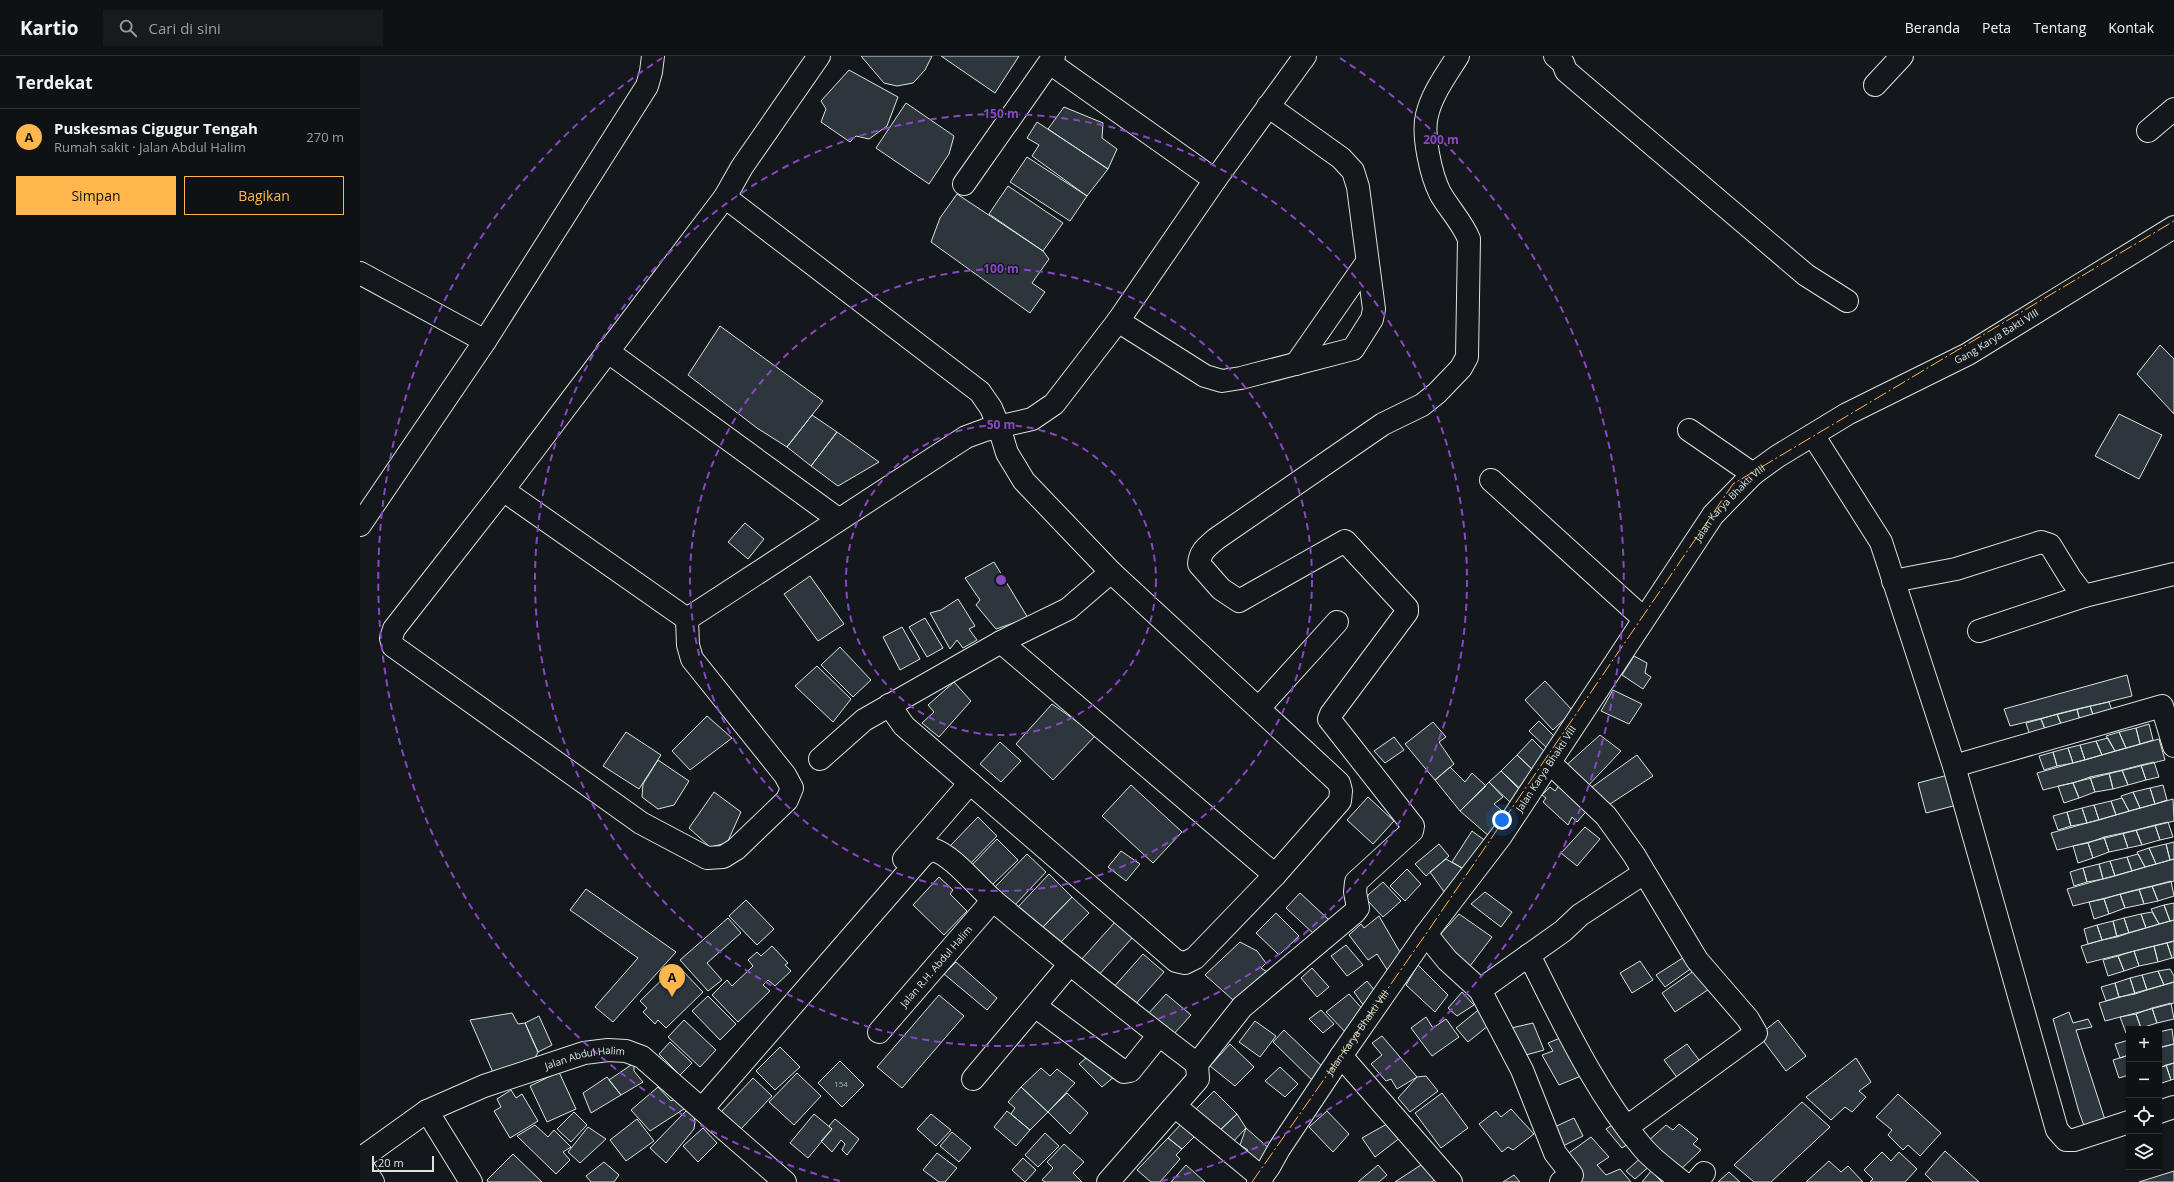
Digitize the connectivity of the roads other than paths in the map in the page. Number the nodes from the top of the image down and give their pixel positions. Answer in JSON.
{"nodes":[{"id":1,"x":653,"y":56,"type":"edge"},
{"id":2,"x":819,"y":56,"type":"edge"},
{"id":3,"x":1304,"y":56,"type":"edge"},
{"id":4,"x":1458,"y":56,"type":"edge"},
{"id":5,"x":1555,"y":56,"type":"edge"},
{"id":6,"x":1902,"y":56,"type":"edge"},
{"id":7,"x":1052,"y":59,"type":"edge"},
{"id":8,"x":1875,"y":85,"type":"dead end"},
{"id":9,"x":1268,"y":106,"type":"junction"},
{"id":10,"x":2174,"y":109,"type":"edge"},
{"id":11,"x":2148,"y":131,"type":"dead end"},
{"id":12,"x":1215,"y":180,"type":"junction"},
{"id":13,"x":964,"y":184,"type":"dead end"},
{"id":14,"x":725,"y":197,"type":"junction"},
{"id":15,"x":2174,"y":227,"type":"edge"},
{"id":16,"x":1367,"y":262,"type":"junction"},
{"id":17,"x":360,"y":273,"type":"edge"},
{"id":18,"x":1847,"y":302,"type":"dead end"},
{"id":19,"x":1118,"y":321,"type":"junction"},
{"id":20,"x":485,"y":341,"type":"junction"},
{"id":21,"x":607,"y":352,"type":"junction"},
{"id":22,"x":1296,"y":364,"type":"junction"},
{"id":23,"x":999,"y":427,"type":"junction"},
{"id":24,"x":1689,"y":430,"type":"dead end"},
{"id":25,"x":1812,"y":435,"type":"junction"},
{"id":26,"x":1753,"y":474,"type":"junction"},
{"id":27,"x":1490,"y":480,"type":"dead end"},
{"id":28,"x":503,"y":490,"type":"junction"},
{"id":29,"x":838,"y":519,"type":"junction"},
{"id":30,"x":360,"y":525,"type":"edge"},
{"id":31,"x":1111,"y":572,"type":"junction"},
{"id":32,"x":2174,"y":574,"type":"edge"},
{"id":33,"x":1893,"y":581,"type":"junction"},
{"id":34,"x":2084,"y":596,"type":"junction"},
{"id":35,"x":1643,"y":618,"type":"junction"},
{"id":36,"x":687,"y":619,"type":"junction"},
{"id":37,"x":1337,"y":622,"type":"dead end"},
{"id":38,"x":1979,"y":631,"type":"dead end"},
{"id":39,"x":1001,"y":642,"type":"junction"},
{"id":40,"x":889,"y":705,"type":"junction"},
{"id":41,"x":1259,"y":708,"type":"junction"},
{"id":42,"x":2174,"y":746,"type":"edge"},
{"id":43,"x":820,"y":759,"type":"dead end"},
{"id":44,"x":1550,"y":763,"type":"junction"},
{"id":45,"x":1954,"y":766,"type":"junction"},
{"id":46,"x":970,"y":783,"type":"junction"},
{"id":47,"x":1644,"y":874,"type":"junction"},
{"id":48,"x":1275,"y":875,"type":"junction"},
{"id":49,"x":993,"y":900,"type":"junction"},
{"id":50,"x":1426,"y":934,"type":"junction"},
{"id":51,"x":1529,"y":955,"type":"junction"},
{"id":52,"x":1070,"y":964,"type":"junction"},
{"id":53,"x":1480,"y":990,"type":"junction"},
{"id":54,"x":1035,"y":1006,"type":"junction"},
{"id":55,"x":879,"y":1032,"type":"dead end"},
{"id":56,"x":1159,"y":1035,"type":"junction"},
{"id":57,"x":1341,"y":1056,"type":"junction"},
{"id":58,"x":1197,"y":1064,"type":"junction"},
{"id":59,"x":973,"y":1079,"type":"dead end"},
{"id":60,"x":706,"y":1083,"type":"dead end"},
{"id":61,"x":1176,"y":1106,"type":"junction"},
{"id":62,"x":2174,"y":1107,"type":"edge"},
{"id":63,"x":702,"y":1109,"type":"junction"},
{"id":64,"x":427,"y":1111,"type":"junction"},
{"id":65,"x":2162,"y":1111,"type":"edge"},
{"id":66,"x":2126,"y":1123,"type":"edge"},
{"id":67,"x":1627,"y":1128,"type":"junction"},
{"id":68,"x":360,"y":1159,"type":"edge"},
{"id":69,"x":360,"y":1163,"type":"edge"},
{"id":70,"x":1260,"y":1180,"type":"edge"},
{"id":71,"x":373,"y":1182,"type":"edge"},
{"id":72,"x":471,"y":1182,"type":"edge"},
{"id":73,"x":786,"y":1182,"type":"edge"},
{"id":74,"x":1108,"y":1182,"type":"edge"},
{"id":75,"x":1451,"y":1182,"type":"edge"},
{"id":76,"x":1561,"y":1182,"type":"edge"},
{"id":77,"x":1682,"y":1182,"type":"edge"}],
"edges":[{"from":1,"to":20,"type":"street"},
{"from":2,"to":14,"type":"street"},
{"from":3,"to":9,"type":"street"},
{"from":4,"to":58,"type":"street"},
{"from":5,"to":18,"type":"street"},
{"from":6,"to":8,"type":"street"},
{"from":7,"to":12,"type":"street"},
{"from":7,"to":13,"type":"street"},
{"from":9,"to":12,"type":"street"},
{"from":9,"to":16,"type":"street"},
{"from":10,"to":11,"type":"street"},
{"from":12,"to":19,"type":"street"},
{"from":14,"to":21,"type":"street"},
{"from":14,"to":23,"type":"street"},
{"from":15,"to":25,"type":"street","name":"Gang Karya Bakti VIII"},
{"from":16,"to":22,"type":"street"},
{"from":16,"to":22,"type":"street"},
{"from":17,"to":20,"type":"street"},
{"from":19,"to":22,"type":"street"},
{"from":19,"to":23,"type":"street"},
{"from":20,"to":30,"type":"street"},
{"from":21,"to":28,"type":"street"},
{"from":21,"to":29,"type":"street"},
{"from":23,"to":29,"type":"street"},
{"from":23,"to":31,"type":"street"},
{"from":24,"to":26,"type":"street"},
{"from":25,"to":26,"type":"street","name":"Jalan Karya Bhakti VIII"},
{"from":25,"to":33,"type":"street"},
{"from":26,"to":35,"type":"street","name":"Jalan Karya Bhakti VIII"},
{"from":27,"to":35,"type":"street"},
{"from":28,"to":36,"type":"street"},
{"from":28,"to":36,"type":"street"},
{"from":29,"to":36,"type":"street"},
{"from":31,"to":39,"type":"street"},
{"from":31,"to":41,"type":"street"},
{"from":32,"to":34,"type":"street"},
{"from":33,"to":34,"type":"street"},
{"from":33,"to":45,"type":"street"},
{"from":34,"to":38,"type":"street"},
{"from":35,"to":44,"type":"street","name":"Jalan Karya Bhakti VIII"},
{"from":37,"to":41,"type":"street"},
{"from":39,"to":40,"type":"street"},
{"from":39,"to":48,"type":"street"},
{"from":40,"to":43,"type":"street"},
{"from":40,"to":46,"type":"street"},
{"from":41,"to":48,"type":"street"},
{"from":42,"to":45,"type":"street"},
{"from":44,"to":47,"type":"street"},
{"from":44,"to":50,"type":"street","name":"Jalan Karya Bhakti VIII"},
{"from":45,"to":66,"type":"street"},
{"from":46,"to":48,"type":"street"},
{"from":46,"to":60,"type":"street"},
{"from":47,"to":51,"type":"street"},
{"from":47,"to":67,"type":"street"},
{"from":49,"to":52,"type":"street"},
{"from":49,"to":55,"type":"street","name":"Jalan R.H. Abdul Halim"},
{"from":49,"to":63,"type":"street"},
{"from":50,"to":53,"type":"street"},
{"from":50,"to":57,"type":"street","name":"Jalan Karya Bhakti VIII"},
{"from":51,"to":53,"type":"street"},
{"from":51,"to":67,"type":"street"},
{"from":52,"to":54,"type":"street"},
{"from":52,"to":56,"type":"street"},
{"from":53,"to":76,"type":"street"},
{"from":54,"to":56,"type":"street"},
{"from":54,"to":59,"type":"street"},
{"from":56,"to":58,"type":"street"},
{"from":57,"to":70,"type":"street","name":"Jalan Karya Bhakti VIII"},
{"from":57,"to":75,"type":"street"},
{"from":58,"to":61,"type":"street"},
{"from":61,"to":70,"type":"street"},
{"from":61,"to":74,"type":"street"},
{"from":62,"to":65,"type":"street"},
{"from":63,"to":64,"type":"street","name":"Jalan Abdul Halim"},
{"from":63,"to":73,"type":"street","name":"Jalan Abdul Halim"},
{"from":64,"to":68,"type":"street","name":"Jalan Abdul Halim"},
{"from":64,"to":72,"type":"street"},
{"from":67,"to":77,"type":"street"},
{"from":69,"to":71,"type":"street"}]}
